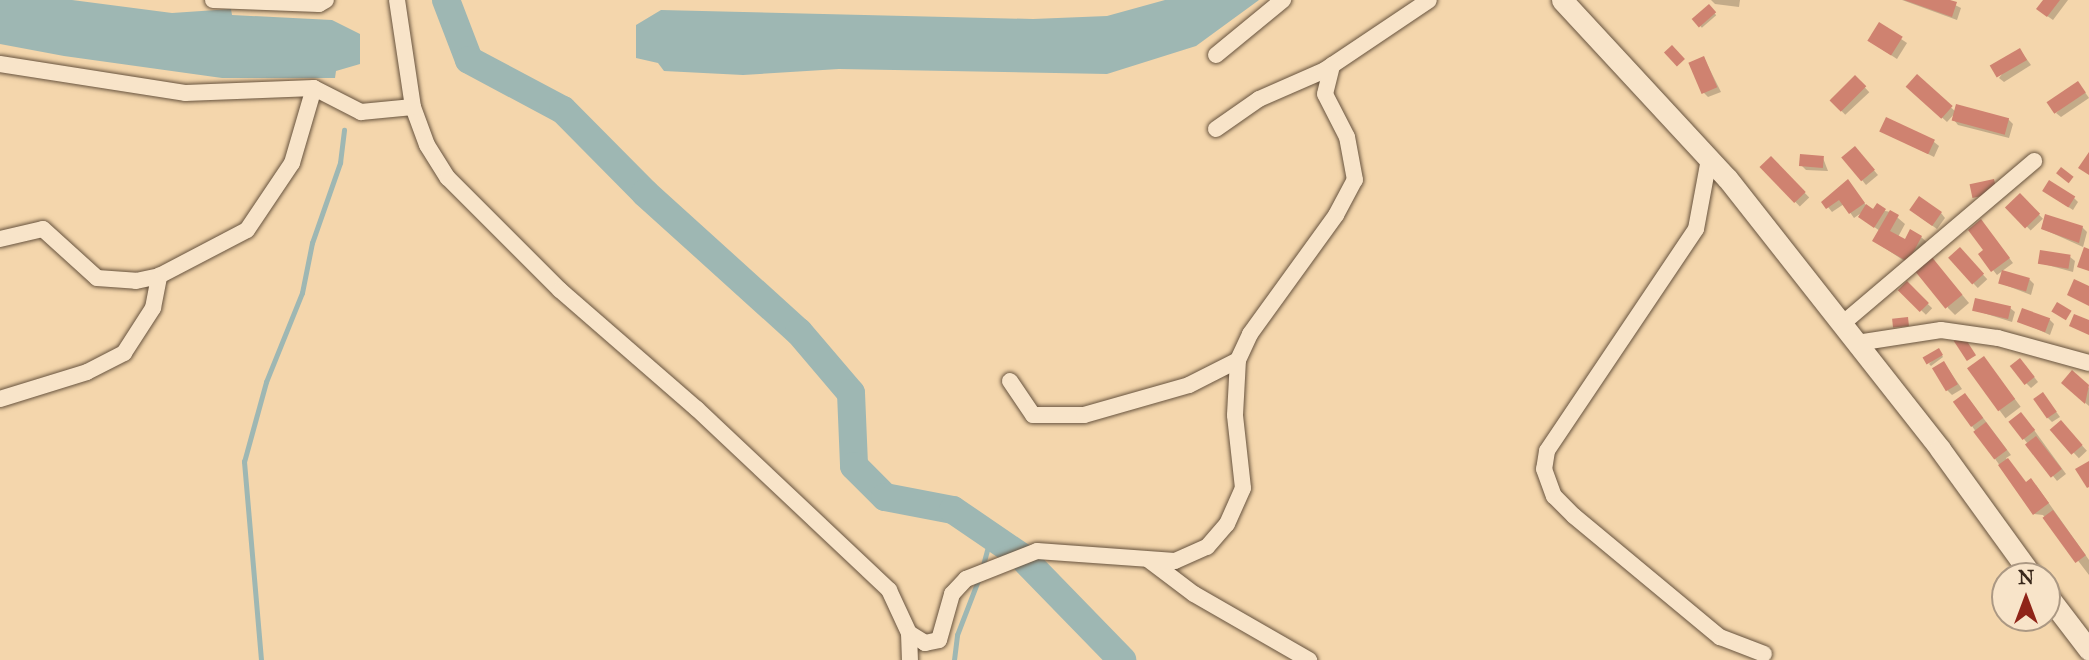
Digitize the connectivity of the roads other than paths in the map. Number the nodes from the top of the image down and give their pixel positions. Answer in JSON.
{"nodes":[{"id":1,"x":213,"y":0,"type":"edge"},
{"id":2,"x":326,"y":0,"type":"edge"},
{"id":3,"x":397,"y":0,"type":"edge"},
{"id":4,"x":1283,"y":0,"type":"edge"},
{"id":5,"x":1429,"y":0,"type":"edge"},
{"id":6,"x":1562,"y":0,"type":"edge"},
{"id":7,"x":1216,"y":55,"type":"dead end"},
{"id":8,"x":0,"y":64,"type":"edge"},
{"id":9,"x":1332,"y":65,"type":"junction"},
{"id":10,"x":314,"y":88,"type":"junction"},
{"id":11,"x":413,"y":107,"type":"junction"},
{"id":12,"x":1216,"y":129,"type":"dead end"},
{"id":13,"x":1709,"y":159,"type":"junction"},
{"id":14,"x":2034,"y":161,"type":"dead end"},
{"id":15,"x":0,"y":239,"type":"edge"},
{"id":16,"x":159,"y":276,"type":"junction"},
{"id":17,"x":1842,"y":324,"type":"junction"},
{"id":18,"x":1857,"y":343,"type":"junction"},
{"id":19,"x":1238,"y":360,"type":"junction"},
{"id":20,"x":2089,"y":363,"type":"edge"},
{"id":21,"x":1010,"y":381,"type":"dead end"},
{"id":22,"x":0,"y":398,"type":"edge"},
{"id":23,"x":1149,"y":560,"type":"junction"},
{"id":24,"x":2021,"y":562,"type":"edge"},
{"id":25,"x":2061,"y":613,"type":"edge"},
{"id":26,"x":909,"y":633,"type":"junction"},
{"id":27,"x":2089,"y":650,"type":"edge"},
{"id":28,"x":1764,"y":654,"type":"dead end"},
{"id":29,"x":909,"y":660,"type":"edge"},
{"id":30,"x":1309,"y":660,"type":"edge"}],
"edges":[{"from":1,"to":2,"type":"street"},
{"from":3,"to":11,"type":"street"},
{"from":4,"to":7,"type":"street"},
{"from":5,"to":9,"type":"street"},
{"from":6,"to":13,"type":"main road"},
{"from":8,"to":10,"type":"street"},
{"from":9,"to":12,"type":"street"},
{"from":9,"to":19,"type":"street"},
{"from":10,"to":11,"type":"street"},
{"from":10,"to":16,"type":"street"},
{"from":11,"to":26,"type":"street"},
{"from":13,"to":17,"type":"main road"},
{"from":13,"to":28,"type":"street"},
{"from":14,"to":17,"type":"street"},
{"from":15,"to":16,"type":"street"},
{"from":16,"to":22,"type":"street"},
{"from":17,"to":18,"type":"main road"},
{"from":18,"to":20,"type":"street"},
{"from":18,"to":24,"type":"main road"},
{"from":19,"to":21,"type":"street"},
{"from":19,"to":23,"type":"street"},
{"from":23,"to":26,"type":"street"},
{"from":23,"to":30,"type":"street"},
{"from":25,"to":27,"type":"main road"},
{"from":26,"to":29,"type":"street"}]}
